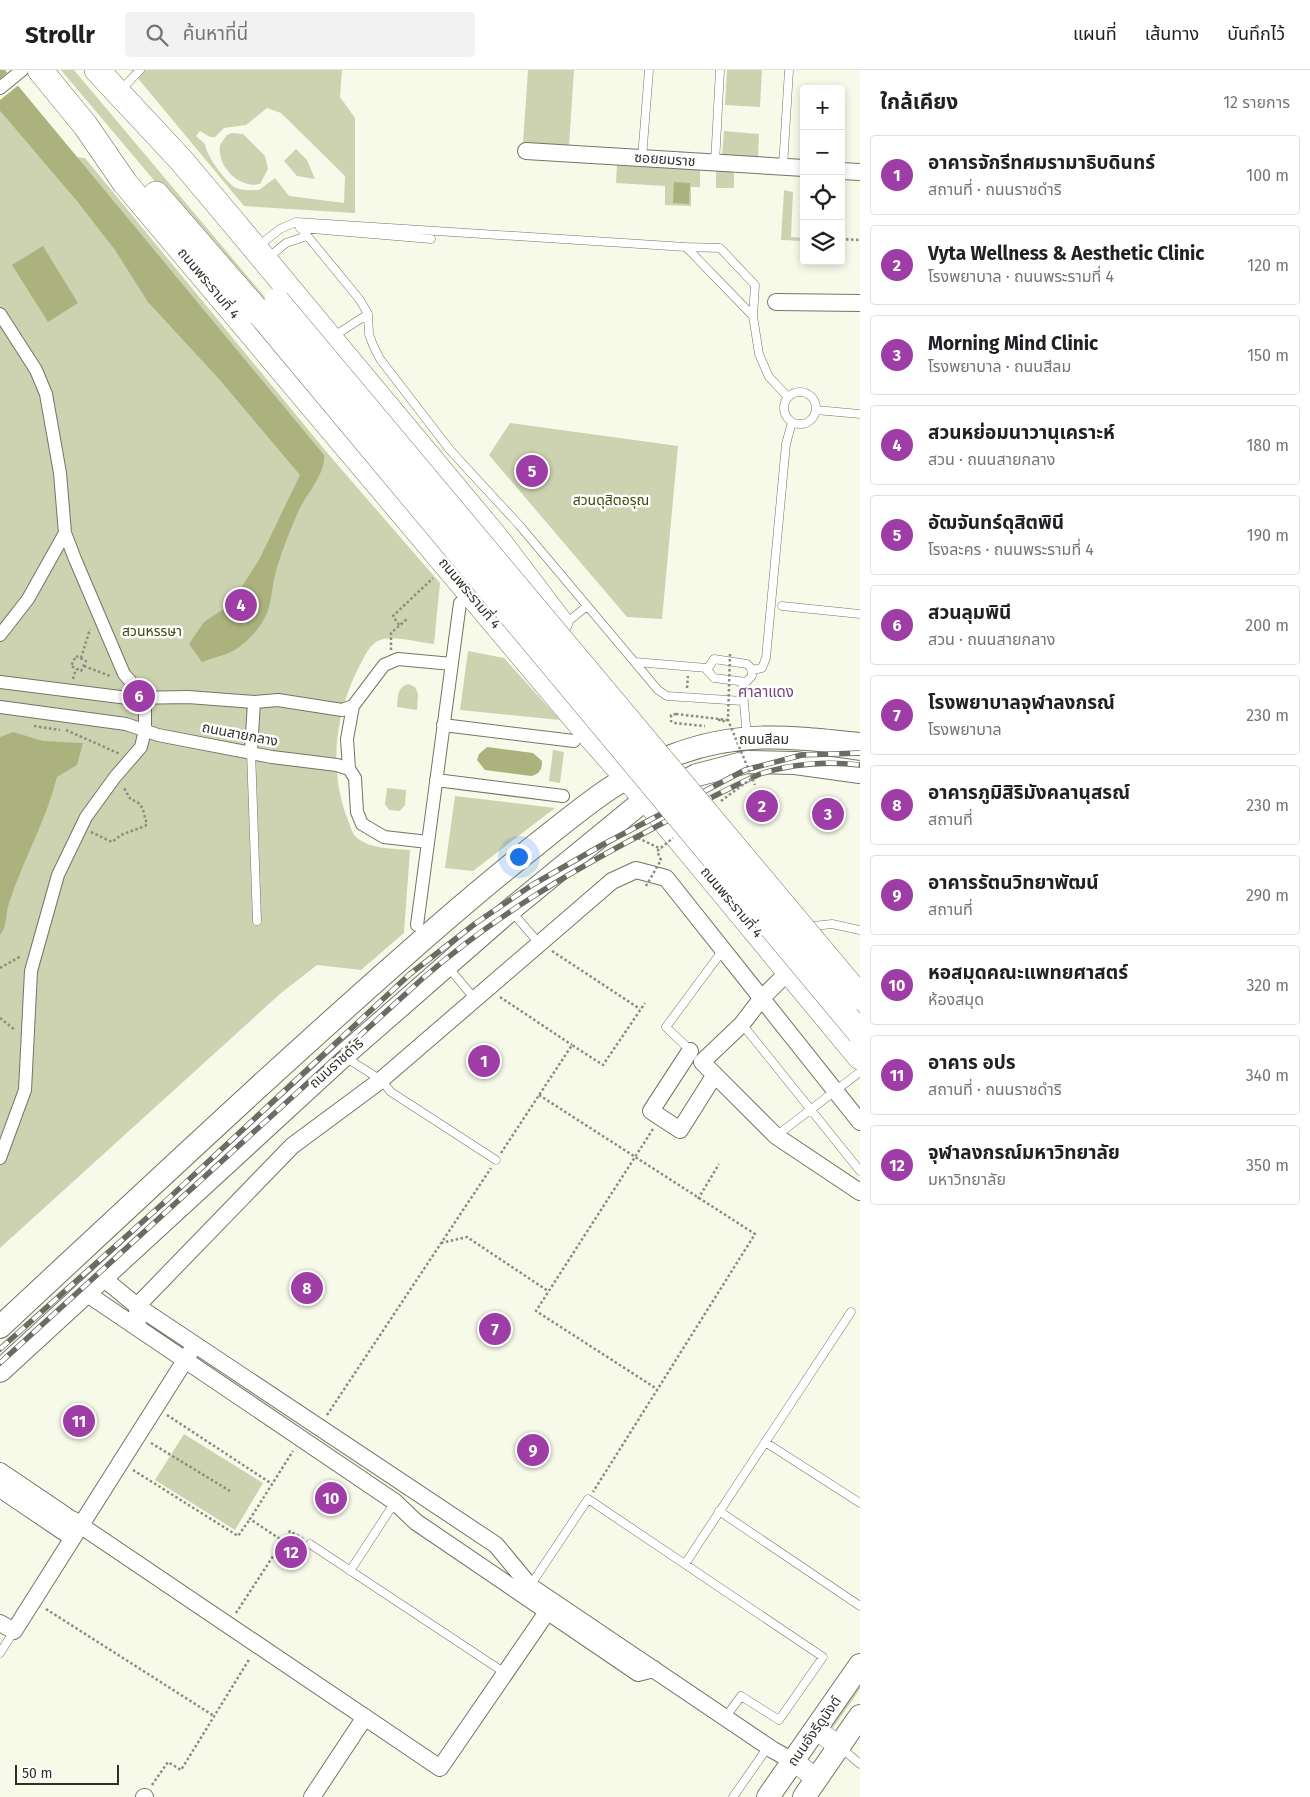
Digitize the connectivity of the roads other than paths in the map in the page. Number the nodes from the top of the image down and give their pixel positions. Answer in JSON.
{"nodes":[{"id":1,"x":140,"y":70,"type":"edge"},
{"id":2,"x":648,"y":70,"type":"edge"},
{"id":3,"x":720,"y":70,"type":"edge"},
{"id":4,"x":789,"y":70,"type":"edge"},
{"id":5,"x":27,"y":71,"type":"edge"},
{"id":6,"x":107,"y":82,"type":"edge"},
{"id":7,"x":0,"y":88,"type":"edge"},
{"id":8,"x":85,"y":125,"type":"junction"},
{"id":9,"x":526,"y":151,"type":"dead end"},
{"id":10,"x":642,"y":158,"type":"junction"},
{"id":11,"x":715,"y":163,"type":"junction"},
{"id":12,"x":783,"y":167,"type":"junction"},
{"id":13,"x":800,"y":168,"type":"edge"},
{"id":14,"x":845,"y":171,"type":"edge"},
{"id":15,"x":860,"y":172,"type":"edge"},
{"id":16,"x":298,"y":225,"type":"junction"},
{"id":17,"x":307,"y":236,"type":"junction"},
{"id":18,"x":430,"y":239,"type":"dead end"},
{"id":19,"x":686,"y":247,"type":"junction"},
{"id":20,"x":259,"y":255,"type":"junction"},
{"id":21,"x":776,"y":302,"type":"dead end"},
{"id":22,"x":860,"y":303,"type":"edge"},
{"id":23,"x":269,"y":308,"type":"junction"},
{"id":24,"x":0,"y":314,"type":"edge"},
{"id":25,"x":368,"y":314,"type":"junction"},
{"id":26,"x":753,"y":316,"type":"junction"},
{"id":27,"x":330,"y":340,"type":"junction"},
{"id":28,"x":788,"y":397,"type":"junction"},
{"id":29,"x":816,"y":410,"type":"junction"},
{"id":30,"x":860,"y":414,"type":"edge"},
{"id":31,"x":792,"y":422,"type":"junction"},
{"id":32,"x":461,"y":496,"type":"junction"},
{"id":33,"x":65,"y":533,"type":"junction"},
{"id":34,"x":420,"y":534,"type":"junction"},
{"id":35,"x":460,"y":603,"type":"dead end"},
{"id":36,"x":587,"y":606,"type":"junction"},
{"id":37,"x":782,"y":606,"type":"dead end"},
{"id":38,"x":860,"y":614,"type":"edge"},
{"id":39,"x":563,"y":626,"type":"junction"},
{"id":40,"x":0,"y":636,"type":"edge"},
{"id":41,"x":635,"y":662,"type":"junction"},
{"id":42,"x":452,"y":664,"type":"junction"},
{"id":43,"x":708,"y":668,"type":"junction"},
{"id":44,"x":752,"y":670,"type":"junction"},
{"id":45,"x":0,"y":682,"type":"edge"},
{"id":46,"x":742,"y":682,"type":"junction"},
{"id":47,"x":145,"y":698,"type":"junction"},
{"id":48,"x":742,"y":701,"type":"junction"},
{"id":49,"x":254,"y":702,"type":"junction"},
{"id":50,"x":353,"y":706,"type":"junction"},
{"id":51,"x":0,"y":707,"type":"edge"},
{"id":52,"x":444,"y":725,"type":"junction"},
{"id":53,"x":145,"y":730,"type":"junction"},
{"id":54,"x":747,"y":738,"type":"junction"},
{"id":55,"x":574,"y":741,"type":"dead end"},
{"id":56,"x":860,"y":744,"type":"edge"},
{"id":57,"x":251,"y":751,"type":"junction"},
{"id":58,"x":671,"y":756,"type":"junction"},
{"id":59,"x":349,"y":769,"type":"junction"},
{"id":60,"x":860,"y":772,"type":"edge"},
{"id":61,"x":625,"y":776,"type":"junction"},
{"id":62,"x":690,"y":778,"type":"junction"},
{"id":63,"x":436,"y":780,"type":"junction"},
{"id":64,"x":563,"y":796,"type":"dead end"},
{"id":65,"x":646,"y":800,"type":"junction"},
{"id":66,"x":428,"y":842,"type":"junction"},
{"id":67,"x":510,"y":910,"type":"junction"},
{"id":68,"x":257,"y":921,"type":"dead end"},
{"id":69,"x":814,"y":926,"type":"junction"},
{"id":70,"x":860,"y":930,"type":"edge"},
{"id":71,"x":420,"y":932,"type":"junction"},
{"id":72,"x":538,"y":942,"type":"junction"},
{"id":73,"x":722,"y":950,"type":"junction"},
{"id":74,"x":446,"y":967,"type":"junction"},
{"id":75,"x":789,"y":970,"type":"junction"},
{"id":76,"x":860,"y":982,"type":"edge"},
{"id":77,"x":480,"y":993,"type":"junction"},
{"id":78,"x":860,"y":997,"type":"edge"},
{"id":79,"x":761,"y":1000,"type":"junction"},
{"id":80,"x":742,"y":1024,"type":"junction"},
{"id":81,"x":860,"y":1033,"type":"edge"},
{"id":82,"x":344,"y":1056,"type":"junction"},
{"id":83,"x":696,"y":1057,"type":"junction"},
{"id":84,"x":860,"y":1057,"type":"edge"},
{"id":85,"x":860,"y":1072,"type":"edge"},
{"id":86,"x":714,"y":1076,"type":"junction"},
{"id":87,"x":381,"y":1080,"type":"junction"},
{"id":88,"x":256,"y":1088,"type":"junction"},
{"id":89,"x":836,"y":1092,"type":"junction"},
{"id":90,"x":811,"y":1110,"type":"junction"},
{"id":91,"x":280,"y":1114,"type":"junction"},
{"id":92,"x":860,"y":1122,"type":"edge"},
{"id":93,"x":776,"y":1136,"type":"junction"},
{"id":94,"x":0,"y":1158,"type":"edge"},
{"id":95,"x":496,"y":1160,"type":"road end"},
{"id":96,"x":860,"y":1172,"type":"edge"},
{"id":97,"x":860,"y":1192,"type":"edge"},
{"id":98,"x":103,"y":1278,"type":"junction"},
{"id":99,"x":86,"y":1293,"type":"junction"},
{"id":100,"x":137,"y":1306,"type":"junction"},
{"id":101,"x":852,"y":1312,"type":"dead end"},
{"id":102,"x":0,"y":1327,"type":"edge"},
{"id":103,"x":138,"y":1328,"type":"junction"},
{"id":104,"x":195,"y":1345,"type":"junction"},
{"id":105,"x":186,"y":1360,"type":"junction"},
{"id":106,"x":0,"y":1371,"type":"edge"},
{"id":107,"x":765,"y":1442,"type":"junction"},
{"id":108,"x":0,"y":1471,"type":"edge"},
{"id":109,"x":0,"y":1489,"type":"edge"},
{"id":110,"x":395,"y":1502,"type":"junction"},
{"id":111,"x":860,"y":1503,"type":"edge"},
{"id":112,"x":438,"y":1507,"type":"junction"},
{"id":113,"x":719,"y":1511,"type":"junction"},
{"id":114,"x":78,"y":1523,"type":"junction"},
{"id":115,"x":424,"y":1528,"type":"junction"},
{"id":116,"x":310,"y":1544,"type":"road end"},
{"id":117,"x":502,"y":1552,"type":"junction"},
{"id":118,"x":685,"y":1564,"type":"junction"},
{"id":119,"x":350,"y":1571,"type":"junction"},
{"id":120,"x":489,"y":1572,"type":"junction"},
{"id":121,"x":530,"y":1586,"type":"junction"},
{"id":122,"x":860,"y":1605,"type":"edge"},
{"id":123,"x":551,"y":1608,"type":"junction"},
{"id":124,"x":0,"y":1623,"type":"edge"},
{"id":125,"x":14,"y":1631,"type":"junction"},
{"id":126,"x":0,"y":1653,"type":"edge"},
{"id":127,"x":860,"y":1666,"type":"edge"},
{"id":128,"x":505,"y":1673,"type":"junction"},
{"id":129,"x":860,"y":1716,"type":"edge"},
{"id":130,"x":365,"y":1717,"type":"junction"},
{"id":131,"x":726,"y":1718,"type":"junction"},
{"id":132,"x":815,"y":1729,"type":"junction"},
{"id":133,"x":839,"y":1746,"type":"junction"},
{"id":134,"x":768,"y":1747,"type":"junction"},
{"id":135,"x":793,"y":1760,"type":"junction"},
{"id":136,"x":860,"y":1764,"type":"edge"},
{"id":137,"x":817,"y":1779,"type":"junction"},
{"id":138,"x":312,"y":1797,"type":"edge"},
{"id":139,"x":733,"y":1797,"type":"edge"},
{"id":140,"x":768,"y":1797,"type":"edge"},
{"id":141,"x":804,"y":1797,"type":"edge"}],
"edges":[{"from":1,"to":6,"type":"lane"},
{"from":2,"to":10,"type":"lane"},
{"from":3,"to":11,"type":"lane"},
{"from":4,"to":12,"type":"lane"},
{"from":5,"to":7,"type":"street"},
{"from":5,"to":8,"type":"main road","name":"ถนนพระรามที่ 4"},
{"from":6,"to":20,"type":"main road"},
{"from":6,"to":23,"type":"main road","name":"ถนนพระรามที่ 4"},
{"from":8,"to":23,"type":"main road","name":"ถนนพระรามที่ 4"},
{"from":8,"to":34,"type":"main road","name":"ถนนพระรามที่ 4"},
{"from":9,"to":10,"type":"street","name":"ซอยยมราช"},
{"from":10,"to":11,"type":"street","name":"ซอยยมราช"},
{"from":11,"to":12,"type":"street","name":"ซอยยมราช"},
{"from":12,"to":13,"type":"street","name":"ซอยยมราช"},
{"from":14,"to":15,"type":"street"},
{"from":16,"to":17,"type":"lane"},
{"from":16,"to":18,"type":"lane"},
{"from":16,"to":19,"type":"lane"},
{"from":16,"to":20,"type":"lane"},
{"from":17,"to":20,"type":"lane"},
{"from":17,"to":25,"type":"lane"},
{"from":19,"to":26,"type":"lane"},
{"from":19,"to":26,"type":"lane"},
{"from":20,"to":27,"type":"main road"},
{"from":21,"to":22,"type":"street"},
{"from":23,"to":78,"type":"main road","name":"ถนนพระรามที่ 4","bridge":true},
{"from":23,"to":81,"type":"main road","name":"ถนนพระรามที่ 4","bridge":true},
{"from":24,"to":33,"type":"street"},
{"from":25,"to":27,"type":"lane"},
{"from":25,"to":36,"type":"lane"},
{"from":26,"to":28,"type":"lane"},
{"from":27,"to":32,"type":"main road"},
{"from":28,"to":29,"type":"lane"},
{"from":28,"to":31,"type":"lane"},
{"from":29,"to":30,"type":"lane"},
{"from":29,"to":31,"type":"lane"},
{"from":31,"to":44,"type":"lane"},
{"from":32,"to":34,"type":"main road"},
{"from":32,"to":39,"type":"main road"},
{"from":33,"to":40,"type":"street"},
{"from":33,"to":47,"type":"street"},
{"from":34,"to":61,"type":"main road","name":"ถนนพระรามที่ 4"},
{"from":35,"to":42,"type":"street"},
{"from":36,"to":39,"type":"lane"},
{"from":36,"to":41,"type":"lane"},
{"from":37,"to":38,"type":"lane"},
{"from":39,"to":58,"type":"main road"},
{"from":41,"to":43,"type":"lane"},
{"from":41,"to":48,"type":"lane"},
{"from":42,"to":50,"type":"street"},
{"from":42,"to":52,"type":"street"},
{"from":43,"to":44,"type":"lane"},
{"from":43,"to":46,"type":"lane"},
{"from":44,"to":46,"type":"lane"},
{"from":45,"to":47,"type":"street","name":"ถนนสายกลาง"},
{"from":46,"to":48,"type":"lane"},
{"from":47,"to":49,"type":"street","name":"ถนนสายกลาง"},
{"from":47,"to":53,"type":"street"},
{"from":48,"to":54,"type":"lane"},
{"from":49,"to":50,"type":"street","name":"ถนนสายกลาง"},
{"from":49,"to":57,"type":"street"},
{"from":50,"to":59,"type":"street"},
{"from":51,"to":53,"type":"street","name":"ถนนสายกลาง"},
{"from":52,"to":55,"type":"street"},
{"from":52,"to":63,"type":"street"},
{"from":53,"to":57,"type":"street","name":"ถนนสายกลาง"},
{"from":53,"to":94,"type":"street"},
{"from":54,"to":56,"type":"main road","name":"ถนนสีลม"},
{"from":54,"to":58,"type":"main road","name":"ถนนสีลม"},
{"from":57,"to":59,"type":"street","name":"ถนนสายกลาง"},
{"from":57,"to":68,"type":"lane"},
{"from":58,"to":61,"type":"main road"},
{"from":58,"to":62,"type":"main road"},
{"from":59,"to":66,"type":"street"},
{"from":60,"to":62,"type":"main road","name":"ถนนสีลม"},
{"from":61,"to":65,"type":"main road","name":"ถนนพระรามที่ 4"},
{"from":61,"to":71,"type":"main road"},
{"from":62,"to":65,"type":"main road","name":"ถนนราชดำริ"},
{"from":62,"to":69,"type":"main road"},
{"from":63,"to":64,"type":"street"},
{"from":63,"to":66,"type":"street"},
{"from":65,"to":67,"type":"main road","name":"ถนนราชดำริ"},
{"from":65,"to":75,"type":"main road","name":"ถนนพระรามที่ 4"},
{"from":66,"to":71,"type":"street"},
{"from":67,"to":72,"type":"lane"},
{"from":67,"to":74,"type":"main road","name":"ถนนราชดำริ"},
{"from":69,"to":70,"type":"lane"},
{"from":69,"to":76,"type":"main road"},
{"from":71,"to":74,"type":"main road"},
{"from":71,"to":88,"type":"main road"},
{"from":72,"to":73,"type":"street"},
{"from":72,"to":77,"type":"street"},
{"from":73,"to":79,"type":"street"},
{"from":73,"to":83,"type":"lane"},
{"from":74,"to":77,"type":"lane"},
{"from":74,"to":82,"type":"main road","name":"ถนนราชดำริ"},
{"from":75,"to":79,"type":"street"},
{"from":75,"to":84,"type":"main road","name":"ถนนพระรามที่ 4"},
{"from":77,"to":87,"type":"street"},
{"from":79,"to":80,"type":"street"},
{"from":79,"to":89,"type":"street"},
{"from":80,"to":83,"type":"street"},
{"from":80,"to":90,"type":"lane"},
{"from":82,"to":87,"type":"lane"},
{"from":82,"to":91,"type":"main road","name":"ถนนราชดำริ"},
{"from":83,"to":86,"type":"street"},
{"from":83,"to":86,"type":"street"},
{"from":85,"to":89,"type":"lane"},
{"from":86,"to":93,"type":"street"},
{"from":87,"to":95,"type":"lane"},
{"from":87,"to":100,"type":"street"},
{"from":88,"to":91,"type":"main road"},
{"from":88,"to":102,"type":"main road"},
{"from":89,"to":90,"type":"lane"},
{"from":89,"to":92,"type":"street"},
{"from":90,"to":93,"type":"lane"},
{"from":90,"to":96,"type":"lane"},
{"from":91,"to":98,"type":"main road","name":"ถนนราชดำริ"},
{"from":93,"to":97,"type":"street"},
{"from":98,"to":99,"type":"main road","name":"ถนนราชดำริ"},
{"from":98,"to":100,"type":"street"},
{"from":99,"to":103,"type":"street"},
{"from":99,"to":106,"type":"main road","name":"ถนนราชดำริ"},
{"from":100,"to":103,"type":"street"},
{"from":100,"to":104,"type":"street"},
{"from":101,"to":107,"type":"lane"},
{"from":103,"to":105,"type":"street"},
{"from":104,"to":105,"type":"street"},
{"from":104,"to":112,"type":"street"},
{"from":105,"to":110,"type":"street"},
{"from":105,"to":114,"type":"street"},
{"from":107,"to":111,"type":"lane"},
{"from":107,"to":113,"type":"lane"},
{"from":108,"to":114,"type":"street"},
{"from":109,"to":114,"type":"street"},
{"from":110,"to":115,"type":"street"},
{"from":110,"to":119,"type":"lane"},
{"from":112,"to":115,"type":"street"},
{"from":112,"to":117,"type":"street"},
{"from":113,"to":118,"type":"lane"},
{"from":113,"to":122,"type":"lane"},
{"from":114,"to":125,"type":"street"},
{"from":114,"to":130,"type":"street"},
{"from":115,"to":120,"type":"street"},
{"from":116,"to":119,"type":"lane"},
{"from":117,"to":120,"type":"street"},
{"from":117,"to":121,"type":"street"},
{"from":118,"to":121,"type":"lane"},
{"from":118,"to":131,"type":"lane"},
{"from":119,"to":128,"type":"lane"},
{"from":120,"to":123,"type":"street"},
{"from":121,"to":123,"type":"street"},
{"from":123,"to":128,"type":"street"},
{"from":123,"to":131,"type":"street"},
{"from":124,"to":125,"type":"street"},
{"from":125,"to":126,"type":"lane"},
{"from":127,"to":132,"type":"main road","name":"ถนนอังรีดูนังต์"},
{"from":128,"to":130,"type":"street"},
{"from":129,"to":133,"type":"main road","name":"ถนนอังรีดูนังต์"},
{"from":130,"to":138,"type":"street"},
{"from":131,"to":134,"type":"street"},
{"from":132,"to":133,"type":"street"},
{"from":132,"to":135,"type":"main road","name":"ถนนอังรีดูนังต์"},
{"from":133,"to":136,"type":"lane"},
{"from":133,"to":137,"type":"main road","name":"ถนนอังรีดูนังต์"},
{"from":134,"to":135,"type":"street"},
{"from":134,"to":139,"type":"lane"},
{"from":135,"to":137,"type":"street"},
{"from":135,"to":140,"type":"main road","name":"ถนนอังรีดูนังต์"},
{"from":137,"to":141,"type":"main road","name":"ถนนอังรีดูนังต์"}]}
